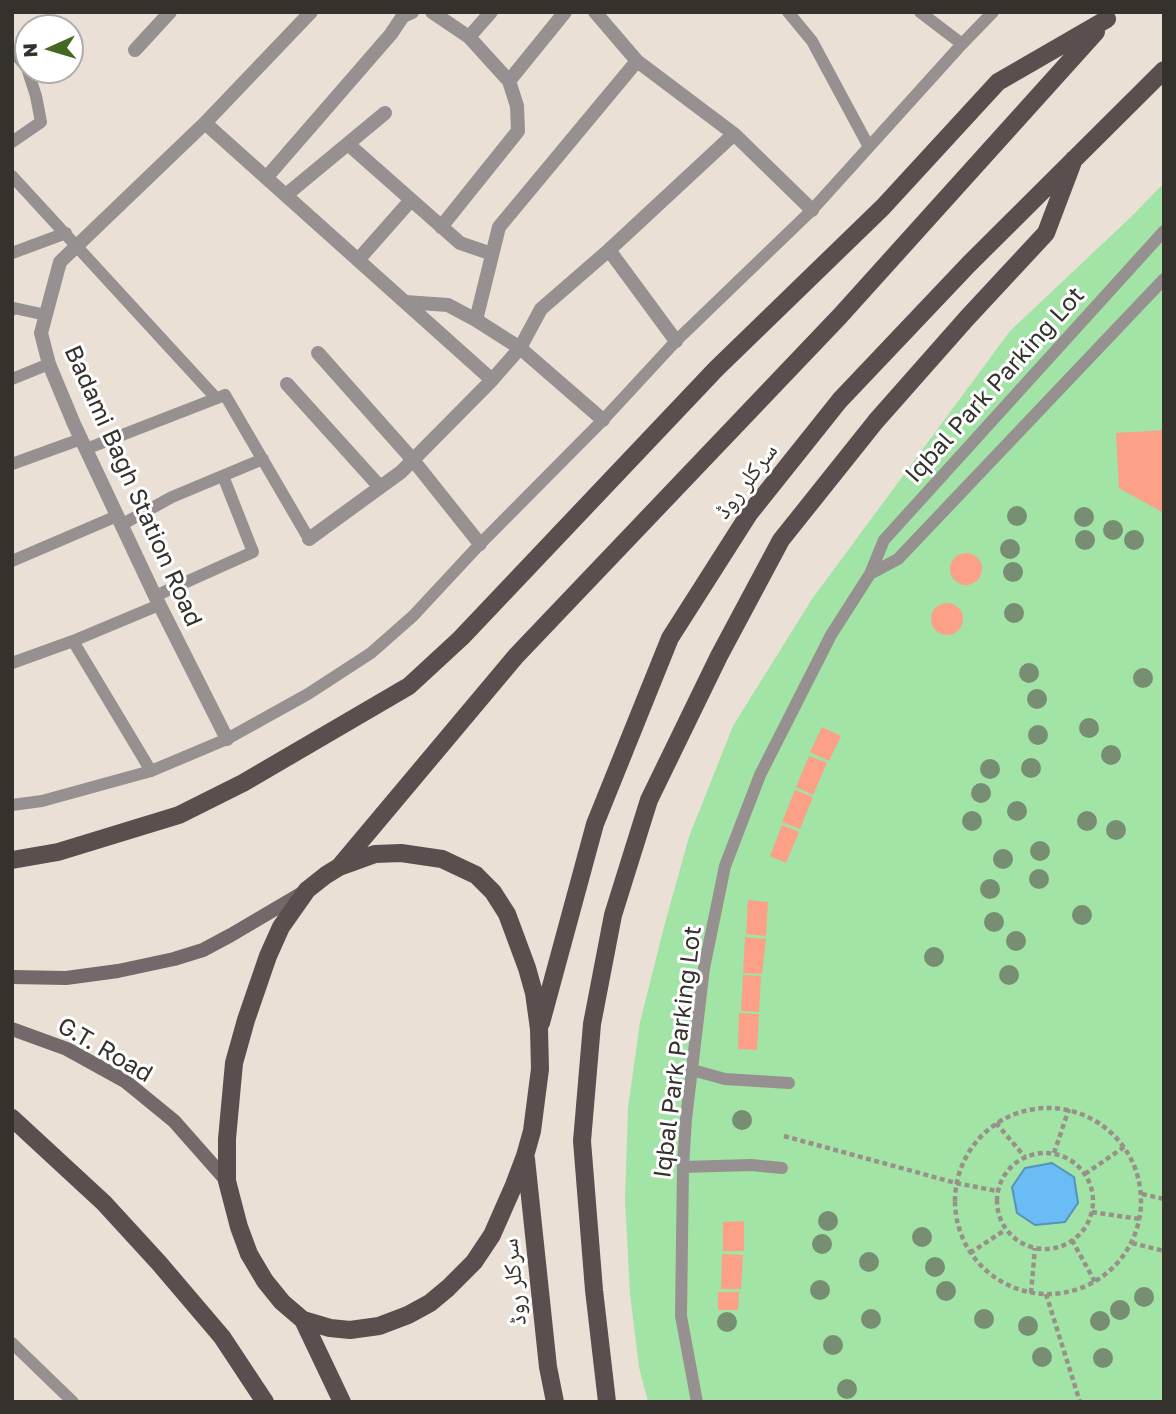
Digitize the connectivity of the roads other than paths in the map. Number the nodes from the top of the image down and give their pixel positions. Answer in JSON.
{"nodes":[{"id":1,"x":170,"y":12,"type":"edge"},
{"id":2,"x":311,"y":12,"type":"edge"},
{"id":3,"x":412,"y":12,"type":"edge"},
{"id":4,"x":432,"y":12,"type":"edge"},
{"id":5,"x":491,"y":12,"type":"edge"},
{"id":6,"x":565,"y":12,"type":"edge"},
{"id":7,"x":595,"y":12,"type":"edge"},
{"id":8,"x":788,"y":12,"type":"edge"},
{"id":9,"x":920,"y":12,"type":"edge"},
{"id":10,"x":993,"y":12,"type":"edge"},
{"id":11,"x":1111,"y":16,"type":"edge"},
{"id":12,"x":469,"y":37,"type":"junction"},
{"id":13,"x":962,"y":44,"type":"junction"},
{"id":14,"x":12,"y":50,"type":"edge"},
{"id":15,"x":135,"y":50,"type":"dead end"},
{"id":16,"x":637,"y":61,"type":"junction"},
{"id":17,"x":1164,"y":70,"type":"edge"},
{"id":18,"x":509,"y":81,"type":"junction"},
{"id":19,"x":385,"y":113,"type":"dead end"},
{"id":20,"x":205,"y":123,"type":"junction"},
{"id":21,"x":734,"y":134,"type":"junction"},
{"id":22,"x":12,"y":142,"type":"edge"},
{"id":23,"x":348,"y":144,"type":"junction"},
{"id":24,"x":869,"y":147,"type":"junction"},
{"id":25,"x":1074,"y":159,"type":"junction"},
{"id":26,"x":12,"y":176,"type":"edge"},
{"id":27,"x":266,"y":178,"type":"junction"},
{"id":28,"x":286,"y":195,"type":"junction"},
{"id":29,"x":411,"y":200,"type":"junction"},
{"id":30,"x":812,"y":211,"type":"junction"},
{"id":31,"x":441,"y":227,"type":"junction"},
{"id":32,"x":1164,"y":231,"type":"edge"},
{"id":33,"x":66,"y":233,"type":"junction"},
{"id":34,"x":77,"y":245,"type":"junction"},
{"id":35,"x":609,"y":250,"type":"junction"},
{"id":36,"x":12,"y":253,"type":"edge"},
{"id":37,"x":492,"y":254,"type":"junction"},
{"id":38,"x":358,"y":260,"type":"junction"},
{"id":39,"x":1164,"y":279,"type":"edge"},
{"id":40,"x":405,"y":302,"type":"junction"},
{"id":41,"x":12,"y":310,"type":"edge"},
{"id":42,"x":46,"y":315,"type":"junction"},
{"id":43,"x":476,"y":320,"type":"junction"},
{"id":44,"x":676,"y":341,"type":"junction"},
{"id":45,"x":520,"y":348,"type":"junction"},
{"id":46,"x":318,"y":354,"type":"dead end"},
{"id":47,"x":49,"y":363,"type":"junction"},
{"id":48,"x":12,"y":379,"type":"edge"},
{"id":49,"x":492,"y":380,"type":"junction"},
{"id":50,"x":286,"y":384,"type":"dead end"},
{"id":51,"x":216,"y":398,"type":"junction"},
{"id":52,"x":603,"y":419,"type":"junction"},
{"id":53,"x":84,"y":444,"type":"junction"},
{"id":54,"x":263,"y":459,"type":"junction"},
{"id":55,"x":413,"y":460,"type":"junction"},
{"id":56,"x":12,"y":464,"type":"edge"},
{"id":57,"x":223,"y":476,"type":"junction"},
{"id":58,"x":380,"y":487,"type":"junction"},
{"id":59,"x":119,"y":520,"type":"junction"},
{"id":60,"x":309,"y":539,"type":"joint"},
{"id":61,"x":480,"y":544,"type":"junction"},
{"id":62,"x":12,"y":561,"type":"edge"},
{"id":63,"x":870,"y":574,"type":"junction"},
{"id":64,"x":157,"y":601,"type":"junction"},
{"id":65,"x":74,"y":641,"type":"junction"},
{"id":66,"x":12,"y":663,"type":"edge"},
{"id":67,"x":227,"y":739,"type":"junction"},
{"id":68,"x":151,"y":771,"type":"junction"},
{"id":69,"x":12,"y":805,"type":"edge"},
{"id":70,"x":12,"y":860,"type":"edge"},
{"id":71,"x":339,"y":867,"type":"junction"},
{"id":72,"x":307,"y":890,"type":"junction"},
{"id":73,"x":12,"y":977,"type":"edge"},
{"id":74,"x":12,"y":1029,"type":"edge"},
{"id":75,"x":539,"y":1029,"type":"junction"},
{"id":76,"x":692,"y":1070,"type":"junction"},
{"id":77,"x":789,"y":1083,"type":"dead end"},
{"id":78,"x":12,"y":1118,"type":"edge"},
{"id":79,"x":525,"y":1156,"type":"junction"},
{"id":80,"x":683,"y":1167,"type":"junction"},
{"id":81,"x":782,"y":1168,"type":"dead end"},
{"id":82,"x":227,"y":1181,"type":"junction"},
{"id":83,"x":303,"y":1320,"type":"junction"},
{"id":84,"x":12,"y":1343,"type":"edge"},
{"id":85,"x":73,"y":1402,"type":"edge"},
{"id":86,"x":265,"y":1402,"type":"edge"},
{"id":87,"x":342,"y":1402,"type":"edge"},
{"id":88,"x":555,"y":1402,"type":"edge"},
{"id":89,"x":607,"y":1402,"type":"edge"},
{"id":90,"x":697,"y":1402,"type":"edge"}],
"edges":[{"from":1,"to":15,"type":"street"},
{"from":2,"to":20,"type":"street","name":"Badami Bagh Station Road"},
{"from":3,"to":27,"type":"street"},
{"from":4,"to":12,"type":"street"},
{"from":5,"to":12,"type":"street"},
{"from":6,"to":18,"type":"street"},
{"from":7,"to":16,"type":"street"},
{"from":8,"to":24,"type":"lane"},
{"from":9,"to":13,"type":"lane"},
{"from":10,"to":13,"type":"lane"},
{"from":11,"to":70,"type":"main road"},
{"from":11,"to":71,"type":"main road","name":"سرکلر روڈ"},
{"from":12,"to":18,"type":"street"},
{"from":13,"to":24,"type":"lane"},
{"from":14,"to":22,"type":"lane"},
{"from":16,"to":21,"type":"street"},
{"from":16,"to":37,"type":"street"},
{"from":17,"to":25,"type":"main road","name":"سرکلر روڈ"},
{"from":18,"to":31,"type":"street"},
{"from":19,"to":23,"type":"street"},
{"from":20,"to":27,"type":"street"},
{"from":20,"to":34,"type":"street","name":"Badami Bagh Station Road"},
{"from":21,"to":30,"type":"street"},
{"from":21,"to":35,"type":"street"},
{"from":23,"to":28,"type":"street"},
{"from":23,"to":29,"type":"street"},
{"from":24,"to":30,"type":"lane"},
{"from":25,"to":75,"type":"main road","name":"سرکلر روڈ"},
{"from":25,"to":89,"type":"main road"},
{"from":26,"to":33,"type":"lane"},
{"from":27,"to":28,"type":"street"},
{"from":28,"to":38,"type":"street"},
{"from":29,"to":31,"type":"street"},
{"from":29,"to":38,"type":"street"},
{"from":30,"to":44,"type":"lane"},
{"from":31,"to":37,"type":"street"},
{"from":32,"to":63,"type":"lane","name":"Iqbal Park Parking Lot"},
{"from":33,"to":34,"type":"lane"},
{"from":33,"to":36,"type":"lane"},
{"from":34,"to":42,"type":"street","name":"Badami Bagh Station Road"},
{"from":34,"to":51,"type":"lane"},
{"from":35,"to":44,"type":"street"},
{"from":35,"to":45,"type":"street"},
{"from":37,"to":43,"type":"street"},
{"from":38,"to":40,"type":"street"},
{"from":39,"to":63,"type":"lane","name":"Iqbal Park Parking Lot"},
{"from":40,"to":43,"type":"street"},
{"from":40,"to":49,"type":"street"},
{"from":41,"to":42,"type":"lane"},
{"from":42,"to":47,"type":"street","name":"Badami Bagh Station Road"},
{"from":43,"to":45,"type":"street"},
{"from":44,"to":52,"type":"lane"},
{"from":45,"to":49,"type":"street"},
{"from":45,"to":52,"type":"street"},
{"from":46,"to":55,"type":"street"},
{"from":47,"to":48,"type":"lane"},
{"from":47,"to":53,"type":"street","name":"Badami Bagh Station Road"},
{"from":49,"to":55,"type":"street"},
{"from":50,"to":58,"type":"street"},
{"from":51,"to":53,"type":"lane"},
{"from":51,"to":54,"type":"lane"},
{"from":52,"to":61,"type":"lane"},
{"from":53,"to":56,"type":"lane"},
{"from":53,"to":59,"type":"street","name":"Badami Bagh Station Road"},
{"from":54,"to":57,"type":"lane"},
{"from":54,"to":60,"type":"lane"},
{"from":55,"to":58,"type":"street"},
{"from":55,"to":61,"type":"street"},
{"from":57,"to":59,"type":"lane"},
{"from":57,"to":64,"type":"lane"},
{"from":58,"to":60,"type":"street"},
{"from":59,"to":62,"type":"lane"},
{"from":59,"to":64,"type":"street","name":"Badami Bagh Station Road"},
{"from":61,"to":67,"type":"lane"},
{"from":63,"to":76,"type":"lane","name":"Iqbal Park Parking Lot"},
{"from":64,"to":65,"type":"lane"},
{"from":64,"to":67,"type":"street","name":"Badami Bagh Station Road"},
{"from":65,"to":66,"type":"lane"},
{"from":65,"to":68,"type":"lane"},
{"from":67,"to":68,"type":"lane"},
{"from":68,"to":69,"type":"lane"},
{"from":71,"to":72,"type":"main road"},
{"from":71,"to":75,"type":"main road"},
{"from":72,"to":73,"type":"main road"},
{"from":72,"to":82,"type":"main road"},
{"from":74,"to":82,"type":"main road","name":"G.T. Road"},
{"from":75,"to":79,"type":"main road"},
{"from":76,"to":77,"type":"lane"},
{"from":76,"to":80,"type":"lane","name":"Iqbal Park Parking Lot"},
{"from":78,"to":86,"type":"main road"},
{"from":79,"to":83,"type":"main road"},
{"from":79,"to":88,"type":"main road","name":"سرکلر روڈ"},
{"from":80,"to":81,"type":"lane"},
{"from":80,"to":90,"type":"lane","name":"Iqbal Park Parking Lot"},
{"from":82,"to":83,"type":"main road"},
{"from":83,"to":87,"type":"main road"},
{"from":84,"to":85,"type":"lane"}]}
